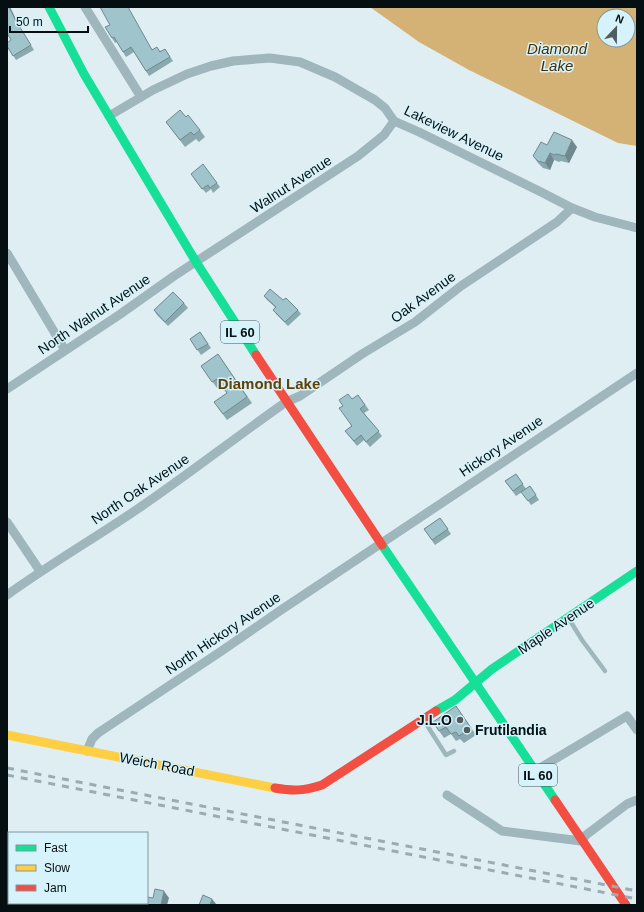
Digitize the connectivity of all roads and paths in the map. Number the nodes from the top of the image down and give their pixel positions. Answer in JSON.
{"nodes":[{"id":1,"x":49,"y":7,"type":"edge"},
{"id":2,"x":85,"y":7,"type":"edge"},
{"id":3,"x":141,"y":97,"type":"junction"},
{"id":4,"x":109,"y":116,"type":"junction"},
{"id":5,"x":394,"y":120,"type":"junction"},
{"id":6,"x":572,"y":208,"type":"junction"},
{"id":7,"x":637,"y":228,"type":"edge"},
{"id":8,"x":7,"y":253,"type":"edge"},
{"id":9,"x":196,"y":262,"type":"junction"},
{"id":10,"x":66,"y":350,"type":"junction"},
{"id":11,"x":637,"y":373,"type":"edge"},
{"id":12,"x":7,"y":389,"type":"edge"},
{"id":13,"x":286,"y":402,"type":"junction"},
{"id":14,"x":7,"y":522,"type":"edge"},
{"id":15,"x":382,"y":544,"type":"junction"},
{"id":16,"x":40,"y":571,"type":"junction"},
{"id":17,"x":637,"y":571,"type":"edge"},
{"id":18,"x":7,"y":595,"type":"edge"},
{"id":19,"x":568,"y":617,"type":"junction"},
{"id":20,"x":605,"y":671,"type":"dead end"},
{"id":21,"x":476,"y":682,"type":"junction"},
{"id":22,"x":423,"y":719,"type":"junction"},
{"id":23,"x":637,"y":730,"type":"edge"},
{"id":24,"x":7,"y":735,"type":"edge"},
{"id":25,"x":87,"y":751,"type":"junction"},
{"id":26,"x":454,"y":751,"type":"dead end"},
{"id":27,"x":535,"y":771,"type":"junction"},
{"id":28,"x":307,"y":790,"type":"joint"},
{"id":29,"x":447,"y":795,"type":"dead end"},
{"id":30,"x":637,"y":800,"type":"edge"},
{"id":31,"x":581,"y":841,"type":"junction"},
{"id":32,"x":626,"y":905,"type":"edge"}],
"edges":[{"from":1,"to":4,"type":"main road","number":"IL 60"},
{"from":2,"to":3,"type":"street"},
{"from":3,"to":4,"type":"street","name":"Lakeview Avenue"},
{"from":3,"to":5,"type":"street","name":"Lakeview Avenue"},
{"from":4,"to":9,"type":"main road","number":"IL 60"},
{"from":5,"to":6,"type":"street","name":"Lakeview Avenue"},
{"from":5,"to":9,"type":"street","name":"Walnut Avenue"},
{"from":6,"to":7,"type":"street","name":"Lakeview Avenue"},
{"from":6,"to":13,"type":"street","name":"Oak Avenue"},
{"from":8,"to":10,"type":"street"},
{"from":9,"to":10,"type":"street","name":"North Walnut Avenue"},
{"from":9,"to":13,"type":"main road","number":"IL 60"},
{"from":10,"to":12,"type":"street","name":"North Walnut Avenue"},
{"from":11,"to":15,"type":"street","name":"Hickory Avenue"},
{"from":13,"to":15,"type":"main road","number":"IL 60"},
{"from":13,"to":16,"type":"street","name":"North Oak Avenue"},
{"from":14,"to":16,"type":"street"},
{"from":15,"to":21,"type":"main road","number":"IL 60"},
{"from":15,"to":25,"type":"street","name":"North Hickory Avenue"},
{"from":16,"to":18,"type":"street","name":"North Oak Avenue"},
{"from":17,"to":19,"type":"main road","name":"Maple Avenue"},
{"from":19,"to":20,"type":"lane"},
{"from":19,"to":21,"type":"main road","name":"Maple Avenue"},
{"from":21,"to":22,"type":"main road","name":"Maple Avenue"},
{"from":21,"to":27,"type":"main road","number":"IL 60"},
{"from":22,"to":26,"type":"lane"},
{"from":22,"to":28,"type":"main road","name":"Maple Avenue"},
{"from":23,"to":27,"type":"street"},
{"from":24,"to":25,"type":"main road","name":"Weich Road"},
{"from":25,"to":28,"type":"main road","name":"Weich Road"},
{"from":27,"to":31,"type":"main road","number":"IL 60"},
{"from":29,"to":31,"type":"street"},
{"from":30,"to":31,"type":"street"},
{"from":31,"to":32,"type":"main road","number":"IL 60"}]}
